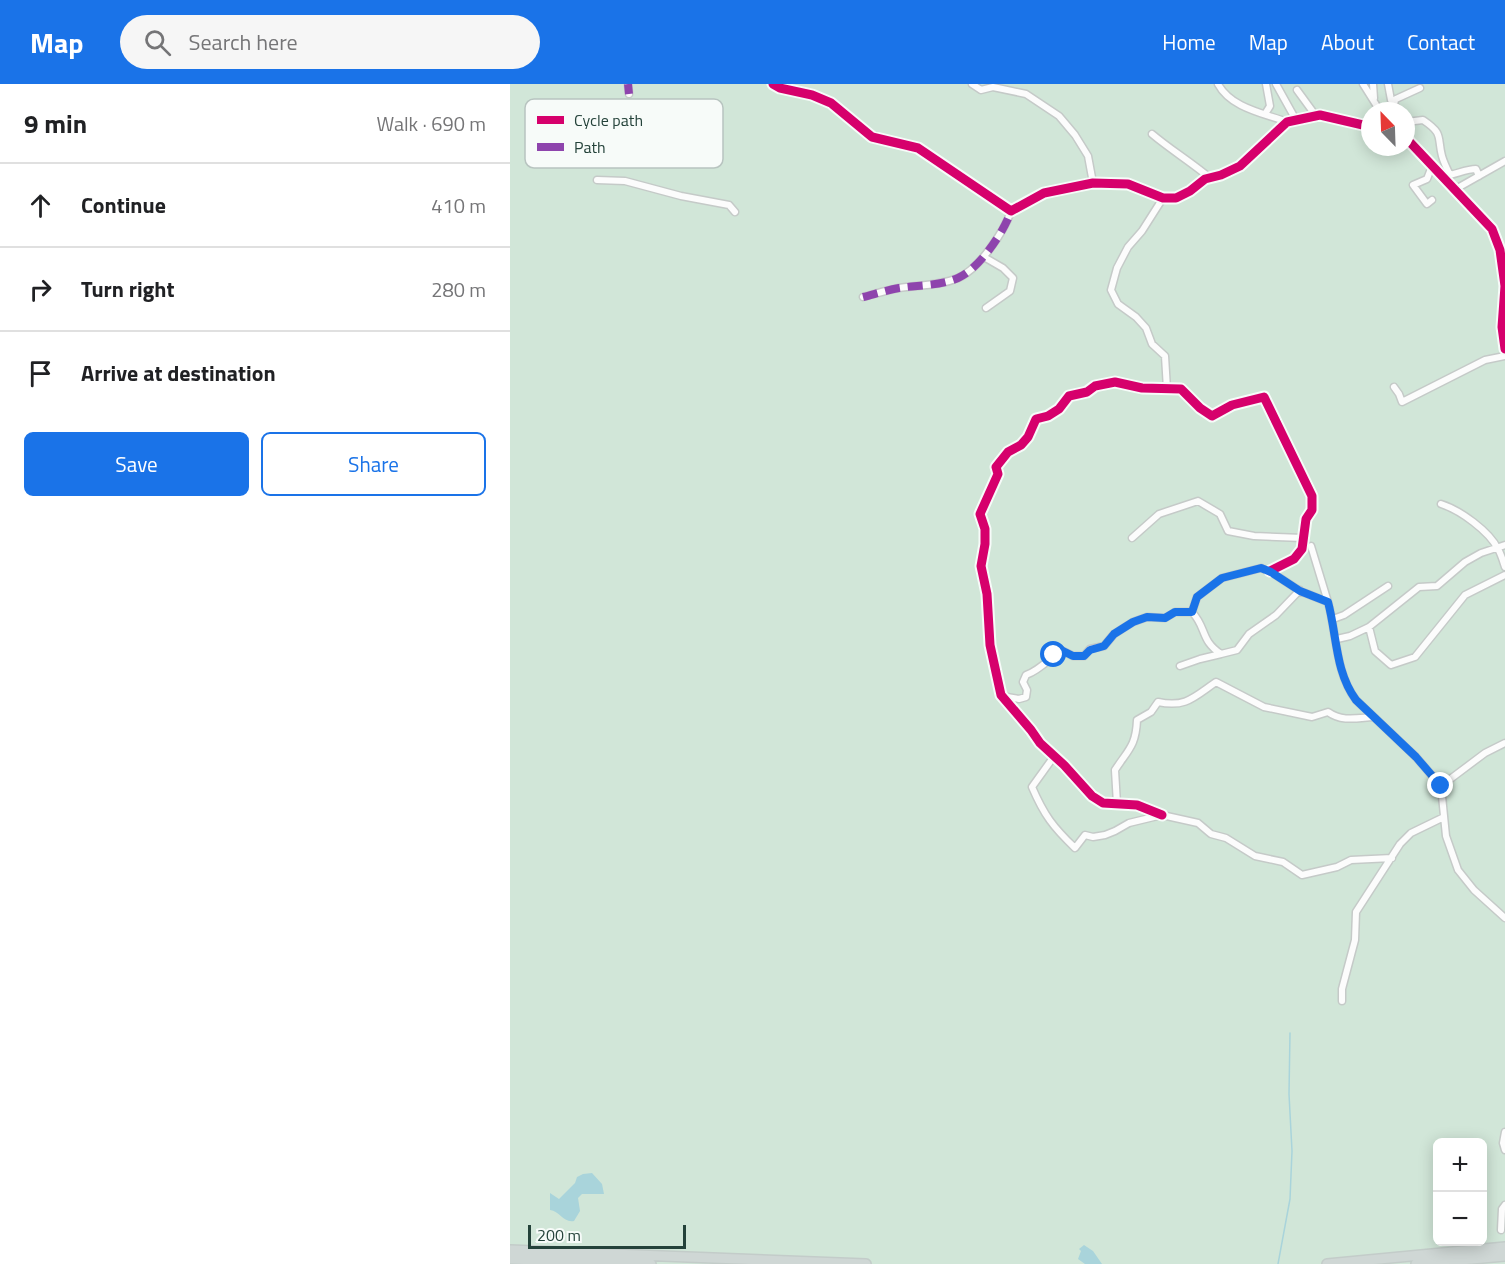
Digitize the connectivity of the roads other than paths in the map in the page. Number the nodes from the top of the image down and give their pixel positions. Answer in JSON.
{"nodes":[{"id":1,"x":628,"y":84,"type":"edge"},
{"id":2,"x":773,"y":84,"type":"edge"},
{"id":3,"x":972,"y":84,"type":"edge"},
{"id":4,"x":1218,"y":84,"type":"edge"},
{"id":5,"x":1266,"y":84,"type":"edge"},
{"id":6,"x":1276,"y":84,"type":"edge"},
{"id":7,"x":1363,"y":84,"type":"edge"},
{"id":8,"x":1373,"y":84,"type":"edge"},
{"id":9,"x":1388,"y":84,"type":"edge"},
{"id":10,"x":1420,"y":88,"type":"dead end"},
{"id":11,"x":1297,"y":90,"type":"dead end"},
{"id":12,"x":629,"y":94,"type":"dead end"},
{"id":13,"x":1374,"y":102,"type":"joint"},
{"id":14,"x":1393,"y":102,"type":"edge"},
{"id":15,"x":1395,"y":102,"type":"edge"},
{"id":16,"x":1264,"y":114,"type":"junction"},
{"id":17,"x":1316,"y":116,"type":"junction"},
{"id":18,"x":1296,"y":120,"type":"junction"},
{"id":19,"x":1415,"y":121,"type":"edge"},
{"id":20,"x":1287,"y":122,"type":"junction"},
{"id":21,"x":1361,"y":124,"type":"edge"},
{"id":22,"x":1152,"y":134,"type":"dead end"},
{"id":23,"x":1415,"y":148,"type":"edge"},
{"id":24,"x":1505,"y":161,"type":"edge"},
{"id":25,"x":1432,"y":166,"type":"junction"},
{"id":26,"x":1479,"y":176,"type":"junction"},
{"id":27,"x":1210,"y":178,"type":"junction"},
{"id":28,"x":597,"y":180,"type":"dead end"},
{"id":29,"x":1093,"y":183,"type":"junction"},
{"id":30,"x":1455,"y":190,"type":"junction"},
{"id":31,"x":1163,"y":198,"type":"junction"},
{"id":32,"x":1432,"y":200,"type":"dead end"},
{"id":33,"x":1011,"y":211,"type":"junction"},
{"id":34,"x":735,"y":212,"type":"dead end"},
{"id":35,"x":984,"y":257,"type":"junction"},
{"id":36,"x":863,"y":297,"type":"dead end"},
{"id":37,"x":986,"y":308,"type":"dead end"},
{"id":38,"x":1504,"y":315,"type":"edge"},
{"id":39,"x":1505,"y":349,"type":"edge"},
{"id":40,"x":1505,"y":356,"type":"edge"},
{"id":41,"x":1394,"y":387,"type":"dead end"},
{"id":42,"x":1167,"y":389,"type":"junction"},
{"id":43,"x":1441,"y":504,"type":"dead end"},
{"id":44,"x":1132,"y":538,"type":"dead end"},
{"id":45,"x":1303,"y":538,"type":"junction"},
{"id":46,"x":1311,"y":546,"type":"dead end"},
{"id":47,"x":1501,"y":546,"type":"edge"},
{"id":48,"x":1505,"y":567,"type":"edge"},
{"id":49,"x":1270,"y":571,"type":"junction"},
{"id":50,"x":1505,"y":575,"type":"edge"},
{"id":51,"x":1388,"y":586,"type":"dead end"},
{"id":52,"x":1300,"y":590,"type":"junction"},
{"id":53,"x":1328,"y":602,"type":"junction"},
{"id":54,"x":1192,"y":612,"type":"junction"},
{"id":55,"x":1333,"y":620,"type":"junction"},
{"id":56,"x":1369,"y":627,"type":"junction"},
{"id":57,"x":1337,"y":639,"type":"junction"},
{"id":58,"x":1221,"y":654,"type":"junction"},
{"id":59,"x":1180,"y":666,"type":"dead end"},
{"id":60,"x":1000,"y":696,"type":"junction"},
{"id":61,"x":1373,"y":717,"type":"junction"},
{"id":62,"x":1505,"y":743,"type":"edge"},
{"id":63,"x":1055,"y":755,"type":"junction"},
{"id":64,"x":1441,"y":786,"type":"junction"},
{"id":65,"x":1117,"y":804,"type":"junction"},
{"id":66,"x":1162,"y":815,"type":"junction"},
{"id":67,"x":1444,"y":817,"type":"junction"},
{"id":68,"x":1392,"y":858,"type":"junction"},
{"id":69,"x":1505,"y":918,"type":"edge"},
{"id":70,"x":1342,"y":1001,"type":"dead end"},
{"id":71,"x":1505,"y":1132,"type":"edge"},
{"id":72,"x":1505,"y":1150,"type":"edge"},
{"id":73,"x":1505,"y":1205,"type":"edge"},
{"id":74,"x":1501,"y":1230,"type":"dead end"},
{"id":75,"x":1505,"y":1247,"type":"edge"},
{"id":76,"x":510,"y":1250,"type":"edge"},
{"id":77,"x":1485,"y":1253,"type":"junction"},
{"id":78,"x":1505,"y":1256,"type":"edge"},
{"id":79,"x":510,"y":1259,"type":"edge"},
{"id":80,"x":847,"y":1263,"type":"edge"},
{"id":81,"x":651,"y":1264,"type":"edge"},
{"id":82,"x":866,"y":1264,"type":"edge"},
{"id":83,"x":1327,"y":1264,"type":"edge"},
{"id":84,"x":1416,"y":1264,"type":"edge"}],
"edges":[{"from":1,"to":12,"type":"street"},
{"from":2,"to":33,"type":"street"},
{"from":3,"to":29,"type":"street"},
{"from":4,"to":16,"type":"street"},
{"from":5,"to":16,"type":"street"},
{"from":6,"to":18,"type":"street"},
{"from":7,"to":13,"type":"street"},
{"from":8,"to":13,"type":"street"},
{"from":9,"to":14,"type":"street"},
{"from":10,"to":15,"type":"street"},
{"from":11,"to":17,"type":"street"},
{"from":16,"to":20,"type":"street"},
{"from":17,"to":18,"type":"street"},
{"from":17,"to":21,"type":"street"},
{"from":18,"to":20,"type":"street"},
{"from":19,"to":26,"type":"street"},
{"from":20,"to":27,"type":"street"},
{"from":22,"to":27,"type":"street"},
{"from":23,"to":25,"type":"street"},
{"from":24,"to":26,"type":"street"},
{"from":25,"to":30,"type":"street"},
{"from":25,"to":32,"type":"street"},
{"from":26,"to":30,"type":"street"},
{"from":27,"to":31,"type":"street"},
{"from":28,"to":34,"type":"street"},
{"from":29,"to":31,"type":"street"},
{"from":29,"to":33,"type":"street"},
{"from":30,"to":38,"type":"street"},
{"from":31,"to":42,"type":"street"},
{"from":33,"to":35,"type":"street"},
{"from":35,"to":36,"type":"street"},
{"from":35,"to":37,"type":"street"},
{"from":38,"to":39,"type":"street"},
{"from":40,"to":41,"type":"street"},
{"from":42,"to":45,"type":"street"},
{"from":42,"to":60,"type":"street"},
{"from":43,"to":47,"type":"street"},
{"from":44,"to":45,"type":"street"},
{"from":45,"to":49,"type":"street"},
{"from":46,"to":53,"type":"street"},
{"from":47,"to":48,"type":"street"},
{"from":47,"to":56,"type":"street"},
{"from":49,"to":52,"type":"street"},
{"from":49,"to":54,"type":"street"},
{"from":50,"to":56,"type":"street"},
{"from":51,"to":55,"type":"street"},
{"from":52,"to":53,"type":"street"},
{"from":52,"to":58,"type":"street"},
{"from":53,"to":55,"type":"street"},
{"from":54,"to":58,"type":"street"},
{"from":54,"to":60,"type":"street"},
{"from":55,"to":57,"type":"street"},
{"from":56,"to":57,"type":"street"},
{"from":57,"to":61,"type":"street"},
{"from":58,"to":59,"type":"street"},
{"from":60,"to":63,"type":"street"},
{"from":61,"to":64,"type":"street"},
{"from":61,"to":65,"type":"street"},
{"from":62,"to":64,"type":"street"},
{"from":63,"to":65,"type":"street"},
{"from":63,"to":66,"type":"street"},
{"from":64,"to":67,"type":"street"},
{"from":65,"to":66,"type":"street"},
{"from":66,"to":68,"type":"street"},
{"from":67,"to":68,"type":"street"},
{"from":67,"to":69,"type":"street"},
{"from":68,"to":70,"type":"street"},
{"from":71,"to":72,"type":"street"},
{"from":73,"to":74,"type":"street"},
{"from":75,"to":77,"type":"main road"},
{"from":76,"to":80,"type":"main road"},
{"from":77,"to":78,"type":"main road"},
{"from":77,"to":83,"type":"main road"},
{"from":77,"to":84,"type":"main road"},
{"from":79,"to":81,"type":"main road"},
{"from":80,"to":82,"type":"main road"}]}
